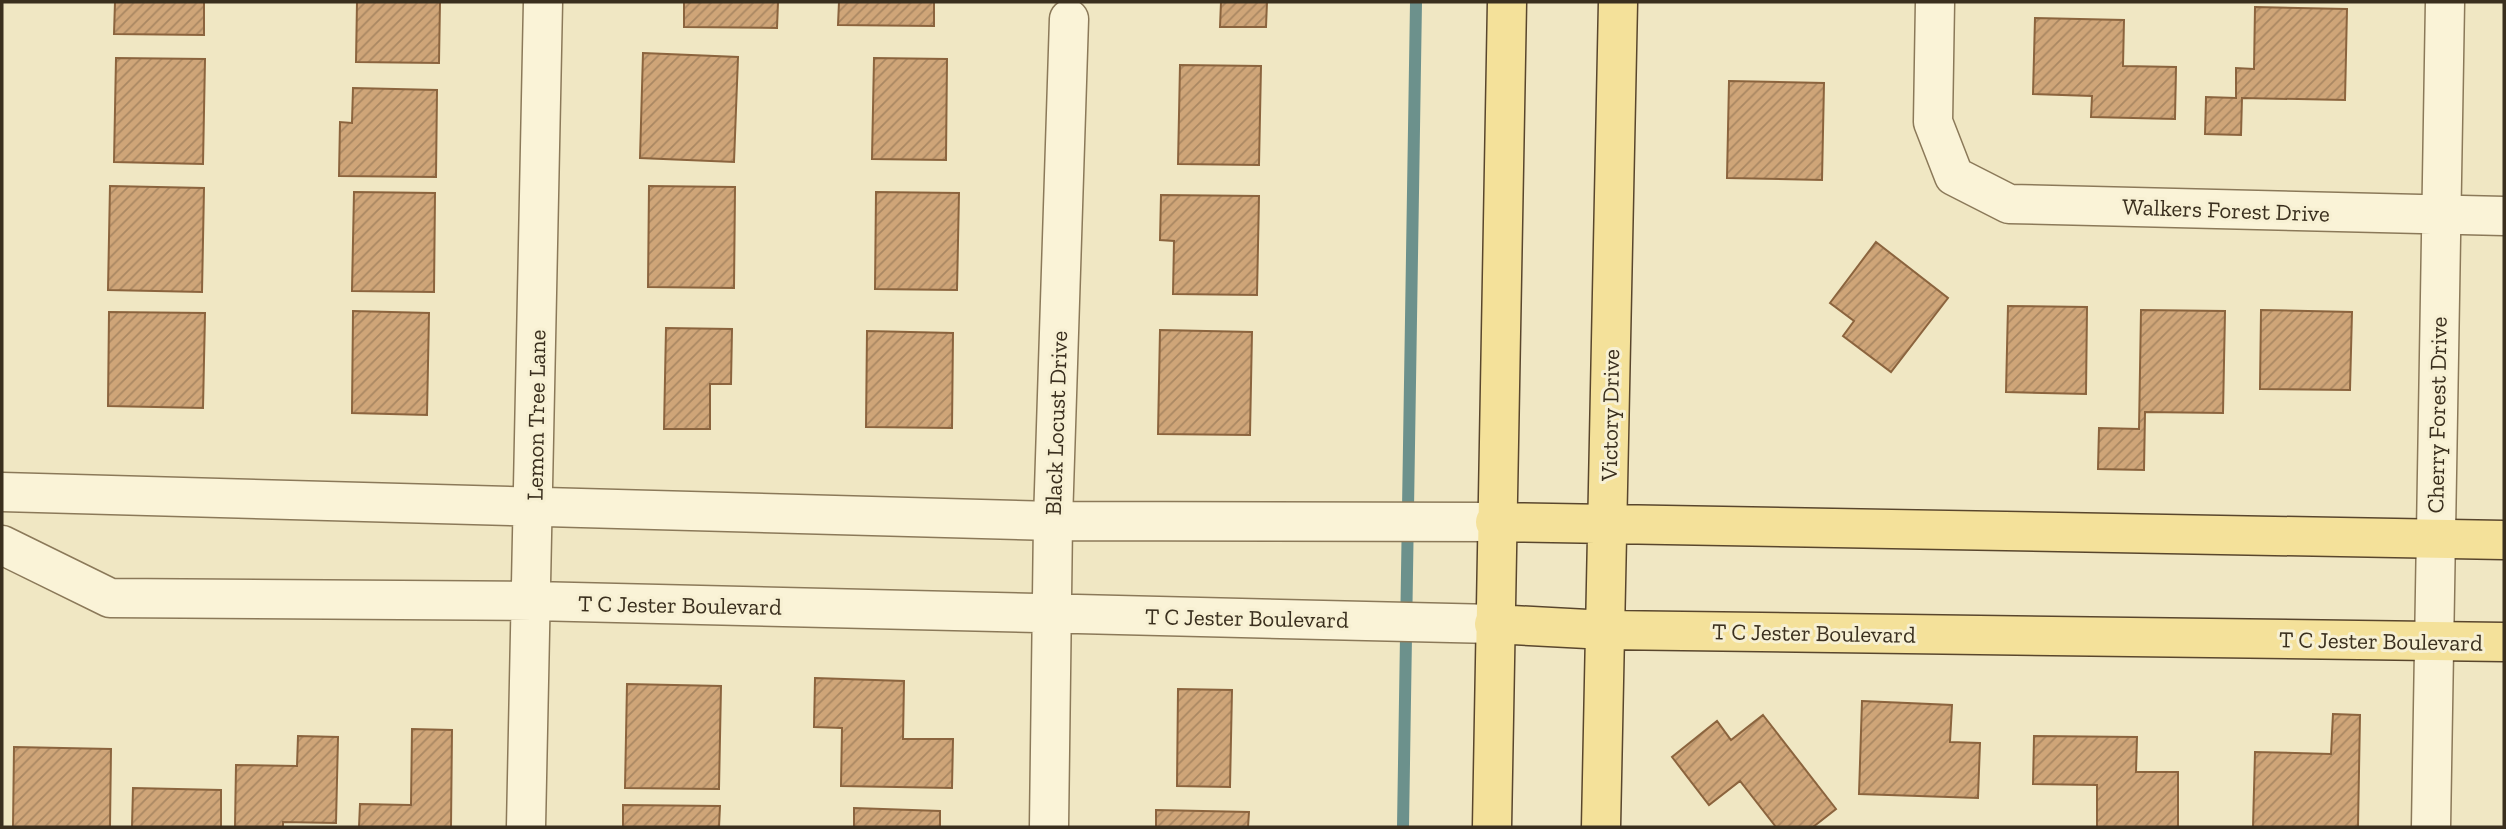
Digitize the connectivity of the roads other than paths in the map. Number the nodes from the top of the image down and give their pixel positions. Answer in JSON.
{"nodes":[{"id":1,"x":543,"y":2,"type":"edge"},
{"id":2,"x":1507,"y":2,"type":"edge"},
{"id":3,"x":1618,"y":2,"type":"edge"},
{"id":4,"x":1935,"y":2,"type":"edge"},
{"id":5,"x":2445,"y":2,"type":"edge"},
{"id":6,"x":1069,"y":19,"type":"dead end"},
{"id":7,"x":2440,"y":216,"type":"junction"},
{"id":8,"x":2504,"y":216,"type":"edge"},
{"id":9,"x":2,"y":492,"type":"edge"},
{"id":10,"x":534,"y":505,"type":"junction"},
{"id":11,"x":1053,"y":521,"type":"junction"},
{"id":12,"x":1495,"y":522,"type":"junction"},
{"id":13,"x":1608,"y":522,"type":"junction"},
{"id":14,"x":2436,"y":539,"type":"junction"},
{"id":15,"x":2504,"y":540,"type":"edge"},
{"id":16,"x":2,"y":545,"type":"edge"},
{"id":17,"x":532,"y":601,"type":"junction"},
{"id":18,"x":1052,"y":614,"type":"junction"},
{"id":19,"x":1494,"y":624,"type":"junction"},
{"id":20,"x":1605,"y":630,"type":"junction"},
{"id":21,"x":2432,"y":642,"type":"junction"},
{"id":22,"x":2504,"y":642,"type":"edge"},
{"id":23,"x":526,"y":827,"type":"edge"},
{"id":24,"x":1049,"y":827,"type":"edge"},
{"id":25,"x":1492,"y":827,"type":"edge"},
{"id":26,"x":1601,"y":827,"type":"edge"},
{"id":27,"x":2431,"y":827,"type":"edge"}],
"edges":[{"from":1,"to":10,"type":"street","name":"Lemon Tree Lane"},
{"from":2,"to":12,"type":"main road"},
{"from":3,"to":13,"type":"main road","name":"Victory Drive"},
{"from":4,"to":7,"type":"street","name":"Walkers Forest Drive"},
{"from":5,"to":7,"type":"street","name":"Cherry Forest Drive"},
{"from":6,"to":11,"type":"street","name":"Black Locust Drive"},
{"from":7,"to":8,"type":"street","name":"Walkers Forest Drive"},
{"from":7,"to":14,"type":"street","name":"Cherry Forest Drive"},
{"from":9,"to":10,"type":"street"},
{"from":10,"to":11,"type":"street"},
{"from":10,"to":17,"type":"street","name":"Lemon Tree Lane"},
{"from":11,"to":12,"type":"street"},
{"from":11,"to":18,"type":"street","name":"Black Locust Drive"},
{"from":12,"to":13,"type":"main road"},
{"from":12,"to":19,"type":"main road"},
{"from":13,"to":14,"type":"main road"},
{"from":13,"to":20,"type":"main road","name":"Victory Drive"},
{"from":14,"to":15,"type":"main road"},
{"from":14,"to":21,"type":"street","name":"Cherry Forest Drive"},
{"from":16,"to":17,"type":"street","name":"T C Jester Boulevard"},
{"from":17,"to":18,"type":"street","name":"T C Jester Boulevard"},
{"from":17,"to":23,"type":"street","name":"Lemon Tree Lane"},
{"from":18,"to":19,"type":"street","name":"T C Jester Boulevard"},
{"from":18,"to":24,"type":"street","name":"Black Locust Drive"},
{"from":19,"to":20,"type":"main road","name":"T C Jester Boulevard"},
{"from":19,"to":25,"type":"main road"},
{"from":20,"to":21,"type":"main road","name":"T C Jester Boulevard"},
{"from":20,"to":26,"type":"main road","name":"Victory Drive"},
{"from":21,"to":22,"type":"main road","name":"T C Jester Boulevard"},
{"from":21,"to":27,"type":"street","name":"Cherry Forest Drive"}]}
